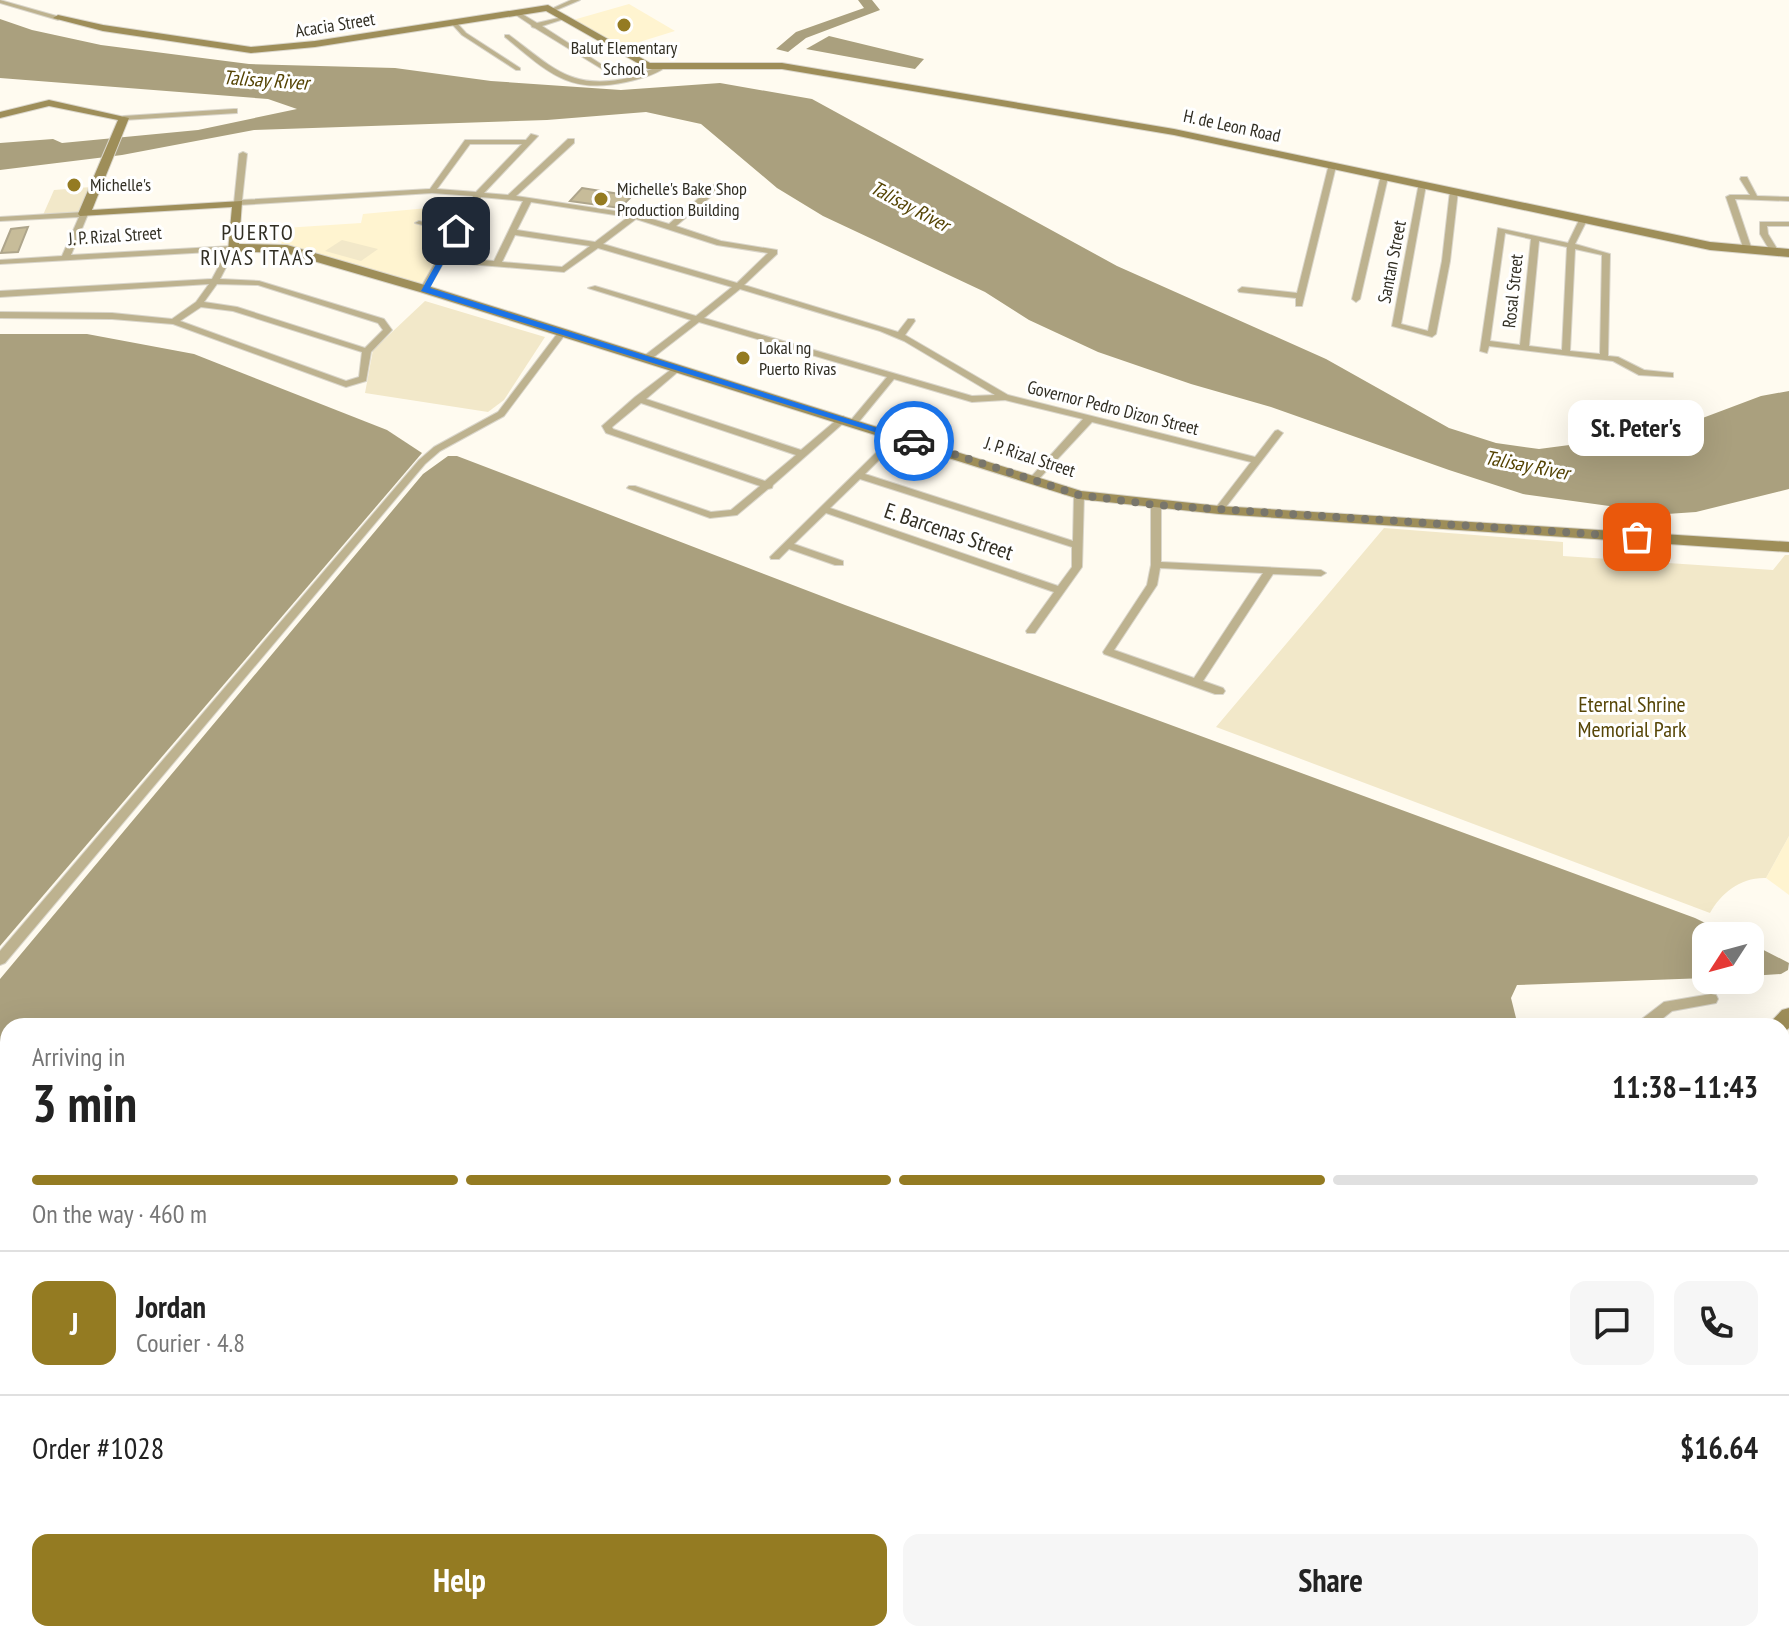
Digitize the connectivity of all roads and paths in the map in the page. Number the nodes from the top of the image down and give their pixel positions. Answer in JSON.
{"nodes":[{"id":1,"x":577,"y":0,"type":"edge"},
{"id":2,"x":0,"y":1,"type":"edge"},
{"id":3,"x":552,"y":10,"type":"junction"},
{"id":4,"x":515,"y":12,"type":"junction"},
{"id":5,"x":565,"y":17,"type":"junction"},
{"id":6,"x":58,"y":18,"type":"joint"},
{"id":7,"x":453,"y":22,"type":"junction"},
{"id":8,"x":534,"y":26,"type":"junction"},
{"id":9,"x":507,"y":36,"type":"dead end"},
{"id":10,"x":521,"y":47,"type":"junction"},
{"id":11,"x":495,"y":54,"type":"junction"},
{"id":12,"x":663,"y":67,"type":"junction"},
{"id":13,"x":604,"y":68,"type":"dead end"},
{"id":14,"x":518,"y":69,"type":"dead end"},
{"id":15,"x":234,"y":111,"type":"dead end"},
{"id":16,"x":0,"y":115,"type":"edge"},
{"id":17,"x":124,"y":118,"type":"junction"},
{"id":18,"x":571,"y":141,"type":"dead end"},
{"id":19,"x":243,"y":154,"type":"dead end"},
{"id":20,"x":1332,"y":166,"type":"junction"},
{"id":21,"x":1384,"y":177,"type":"junction"},
{"id":22,"x":1744,"y":179,"type":"dead end"},
{"id":23,"x":1422,"y":185,"type":"junction"},
{"id":24,"x":718,"y":186,"type":"dead end"},
{"id":25,"x":432,"y":191,"type":"junction"},
{"id":26,"x":1454,"y":191,"type":"junction"},
{"id":27,"x":478,"y":195,"type":"junction"},
{"id":28,"x":1754,"y":195,"type":"junction"},
{"id":29,"x":510,"y":197,"type":"junction"},
{"id":30,"x":1789,"y":199,"type":"edge"},
{"id":31,"x":528,"y":200,"type":"junction"},
{"id":32,"x":238,"y":203,"type":"junction"},
{"id":33,"x":84,"y":214,"type":"junction"},
{"id":34,"x":635,"y":216,"type":"junction"},
{"id":35,"x":1584,"y":218,"type":"junction"},
{"id":36,"x":0,"y":219,"type":"edge"},
{"id":37,"x":1736,"y":222,"type":"junction"},
{"id":38,"x":419,"y":223,"type":"dead end"},
{"id":39,"x":1763,"y":224,"type":"junction"},
{"id":40,"x":1789,"y":224,"type":"edge"},
{"id":41,"x":672,"y":226,"type":"junction"},
{"id":42,"x":456,"y":231,"type":"junction"},
{"id":43,"x":513,"y":232,"type":"junction"},
{"id":44,"x":1535,"y":237,"type":"junction"},
{"id":45,"x":1571,"y":244,"type":"junction"},
{"id":46,"x":598,"y":245,"type":"junction"},
{"id":47,"x":232,"y":248,"type":"junction"},
{"id":48,"x":1748,"y":250,"type":"junction"},
{"id":49,"x":1775,"y":252,"type":"junction"},
{"id":50,"x":1789,"y":253,"type":"edge"},
{"id":51,"x":65,"y":259,"type":"junction"},
{"id":52,"x":442,"y":259,"type":"junction"},
{"id":53,"x":0,"y":262,"type":"edge"},
{"id":54,"x":497,"y":264,"type":"junction"},
{"id":55,"x":215,"y":281,"type":"junction"},
{"id":56,"x":738,"y":287,"type":"junction"},
{"id":57,"x":592,"y":288,"type":"dead end"},
{"id":58,"x":424,"y":289,"type":"junction"},
{"id":59,"x":1242,"y":290,"type":"dead end"},
{"id":60,"x":0,"y":294,"type":"edge"},
{"id":61,"x":1356,"y":299,"type":"dead end"},
{"id":62,"x":199,"y":304,"type":"junction"},
{"id":63,"x":0,"y":315,"type":"edge"},
{"id":64,"x":699,"y":318,"type":"junction"},
{"id":65,"x":911,"y":321,"type":"dead end"},
{"id":66,"x":174,"y":322,"type":"junction"},
{"id":67,"x":563,"y":332,"type":"junction"},
{"id":68,"x":900,"y":335,"type":"junction"},
{"id":69,"x":1524,"y":348,"type":"junction"},
{"id":70,"x":367,"y":351,"type":"junction"},
{"id":71,"x":1566,"y":353,"type":"junction"},
{"id":72,"x":647,"y":358,"type":"junction"},
{"id":73,"x":1604,"y":358,"type":"junction"},
{"id":74,"x":677,"y":368,"type":"junction"},
{"id":75,"x":893,"y":375,"type":"junction"},
{"id":76,"x":1670,"y":375,"type":"dead end"},
{"id":77,"x":1005,"y":397,"type":"junction"},
{"id":78,"x":638,"y":399,"type":"junction"},
{"id":79,"x":1089,"y":419,"type":"junction"},
{"id":80,"x":849,"y":420,"type":"junction"},
{"id":81,"x":1278,"y":433,"type":"dead end"},
{"id":82,"x":898,"y":436,"type":"junction"},
{"id":83,"x":803,"y":454,"type":"junction"},
{"id":84,"x":1256,"y":460,"type":"junction"},
{"id":85,"x":859,"y":475,"type":"junction"},
{"id":86,"x":1034,"y":479,"type":"junction"},
{"id":87,"x":769,"y":486,"type":"junction"},
{"id":88,"x":632,"y":488,"type":"dead end"},
{"id":89,"x":1079,"y":495,"type":"junction"},
{"id":90,"x":1156,"y":505,"type":"junction"},
{"id":91,"x":824,"y":509,"type":"junction"},
{"id":92,"x":1219,"y":510,"type":"junction"},
{"id":93,"x":787,"y":545,"type":"junction"},
{"id":94,"x":1076,"y":545,"type":"junction"},
{"id":95,"x":1789,"y":547,"type":"edge"},
{"id":96,"x":775,"y":557,"type":"dead end"},
{"id":97,"x":839,"y":563,"type":"dead end"},
{"id":98,"x":1156,"y":565,"type":"junction"},
{"id":99,"x":1269,"y":572,"type":"junction"},
{"id":100,"x":1321,"y":573,"type":"dead end"},
{"id":101,"x":1061,"y":591,"type":"junction"},
{"id":102,"x":1031,"y":631,"type":"dead end"},
{"id":103,"x":1196,"y":683,"type":"junction"},
{"id":104,"x":1219,"y":691,"type":"dead end"},
{"id":105,"x":0,"y":960,"type":"edge"},
{"id":106,"x":1711,"y":999,"type":"dead end"},
{"id":107,"x":1653,"y":1018,"type":"edge"}],
"edges":[{"from":1,"to":3,"type":"street"},
{"from":2,"to":6,"type":"street","name":"Acacia Street"},
{"from":3,"to":4,"type":"street","name":"Acacia Street"},
{"from":3,"to":5,"type":"street"},
{"from":4,"to":7,"type":"street","name":"Acacia Street"},
{"from":4,"to":8,"type":"street"},
{"from":5,"to":8,"type":"street"},
{"from":5,"to":12,"type":"street"},
{"from":6,"to":7,"type":"street","name":"Acacia Street"},
{"from":7,"to":11,"type":"street"},
{"from":8,"to":13,"type":"street"},
{"from":9,"to":10,"type":"street"},
{"from":10,"to":11,"type":"street"},
{"from":10,"to":12,"type":"street"},
{"from":11,"to":14,"type":"street"},
{"from":12,"to":20,"type":"street","name":"H. de Leon Road"},
{"from":15,"to":17,"type":"street"},
{"from":16,"to":17,"type":"street"},
{"from":17,"to":33,"type":"street"},
{"from":18,"to":29,"type":"street"},
{"from":19,"to":32,"type":"street"},
{"from":20,"to":21,"type":"street","name":"H. de Leon Road"},
{"from":20,"to":59,"type":"street"},
{"from":21,"to":23,"type":"street","name":"H. de Leon Road"},
{"from":21,"to":61,"type":"street"},
{"from":22,"to":28,"type":"street"},
{"from":23,"to":26,"type":"street","name":"H. de Leon Road"},
{"from":23,"to":26,"type":"street","name":"Santan Street"},
{"from":24,"to":41,"type":"street"},
{"from":25,"to":27,"type":"street"},
{"from":25,"to":27,"type":"street"},
{"from":25,"to":32,"type":"street"},
{"from":26,"to":35,"type":"street","name":"H. de Leon Road"},
{"from":27,"to":29,"type":"street"},
{"from":27,"to":42,"type":"street"},
{"from":28,"to":30,"type":"street"},
{"from":28,"to":37,"type":"street"},
{"from":29,"to":31,"type":"street"},
{"from":31,"to":34,"type":"street"},
{"from":31,"to":43,"type":"street"},
{"from":32,"to":33,"type":"street"},
{"from":32,"to":47,"type":"street"},
{"from":33,"to":36,"type":"street"},
{"from":33,"to":51,"type":"street"},
{"from":34,"to":41,"type":"street"},
{"from":34,"to":46,"type":"street"},
{"from":35,"to":45,"type":"street"},
{"from":35,"to":48,"type":"street","name":"H. de Leon Road"},
{"from":37,"to":39,"type":"street"},
{"from":37,"to":48,"type":"street"},
{"from":38,"to":42,"type":"street"},
{"from":39,"to":40,"type":"street"},
{"from":39,"to":49,"type":"street"},
{"from":41,"to":56,"type":"street"},
{"from":42,"to":52,"type":"street"},
{"from":43,"to":46,"type":"street"},
{"from":43,"to":54,"type":"street"},
{"from":44,"to":45,"type":"street"},
{"from":44,"to":69,"type":"street","name":"Rosal Street"},
{"from":44,"to":69,"type":"street"},
{"from":45,"to":71,"type":"street"},
{"from":45,"to":73,"type":"street"},
{"from":46,"to":54,"type":"street"},
{"from":46,"to":56,"type":"street"},
{"from":47,"to":51,"type":"street","name":"J. P. Rizal Street"},
{"from":47,"to":55,"type":"street"},
{"from":47,"to":58,"type":"street","name":"J. P. Rizal Street"},
{"from":48,"to":49,"type":"street","name":"H. de Leon Road"},
{"from":49,"to":50,"type":"street","name":"H. de Leon Road"},
{"from":51,"to":53,"type":"street","name":"J. P. Rizal Street"},
{"from":52,"to":54,"type":"street"},
{"from":52,"to":58,"type":"street"},
{"from":55,"to":60,"type":"street"},
{"from":55,"to":62,"type":"street"},
{"from":55,"to":70,"type":"street"},
{"from":56,"to":64,"type":"street"},
{"from":56,"to":68,"type":"street"},
{"from":57,"to":64,"type":"street","name":"Governor Pedro Dizon Street"},
{"from":58,"to":67,"type":"street","name":"J. P. Rizal Street"},
{"from":62,"to":66,"type":"street"},
{"from":62,"to":70,"type":"street"},
{"from":63,"to":66,"type":"street"},
{"from":64,"to":72,"type":"street"},
{"from":64,"to":75,"type":"street","name":"Governor Pedro Dizon Street"},
{"from":65,"to":68,"type":"street"},
{"from":66,"to":70,"type":"street"},
{"from":67,"to":72,"type":"street","name":"J. P. Rizal Street"},
{"from":67,"to":105,"type":"street"},
{"from":68,"to":77,"type":"street"},
{"from":69,"to":71,"type":"street"},
{"from":71,"to":73,"type":"street"},
{"from":72,"to":74,"type":"street","name":"J. P. Rizal Street"},
{"from":73,"to":76,"type":"street"},
{"from":74,"to":78,"type":"street"},
{"from":74,"to":80,"type":"street","name":"J. P. Rizal Street"},
{"from":75,"to":77,"type":"street","name":"Governor Pedro Dizon Street"},
{"from":75,"to":80,"type":"street"},
{"from":77,"to":79,"type":"street","name":"Governor Pedro Dizon Street"},
{"from":78,"to":83,"type":"street"},
{"from":78,"to":87,"type":"street"},
{"from":79,"to":84,"type":"street","name":"Governor Pedro Dizon Street"},
{"from":79,"to":86,"type":"street"},
{"from":80,"to":82,"type":"street","name":"J. P. Rizal Street"},
{"from":80,"to":83,"type":"street"},
{"from":81,"to":84,"type":"street"},
{"from":82,"to":85,"type":"street"},
{"from":82,"to":86,"type":"street","name":"J. P. Rizal Street"},
{"from":83,"to":87,"type":"street"},
{"from":84,"to":92,"type":"street"},
{"from":85,"to":91,"type":"street"},
{"from":85,"to":94,"type":"street"},
{"from":86,"to":89,"type":"street","name":"J. P. Rizal Street"},
{"from":87,"to":88,"type":"street"},
{"from":89,"to":90,"type":"street","name":"J. P. Rizal Street"},
{"from":89,"to":94,"type":"street"},
{"from":90,"to":92,"type":"street","name":"J. P. Rizal Street"},
{"from":90,"to":98,"type":"street"},
{"from":91,"to":93,"type":"street"},
{"from":91,"to":101,"type":"street","name":"E. Barcenas Street"},
{"from":92,"to":95,"type":"street","name":"J. P. Rizal Street"},
{"from":93,"to":96,"type":"street"},
{"from":93,"to":97,"type":"street"},
{"from":94,"to":101,"type":"street"},
{"from":98,"to":99,"type":"street"},
{"from":98,"to":103,"type":"street"},
{"from":99,"to":100,"type":"street"},
{"from":99,"to":103,"type":"street"},
{"from":101,"to":102,"type":"street"},
{"from":103,"to":104,"type":"street"},
{"from":106,"to":107,"type":"street"}]}
